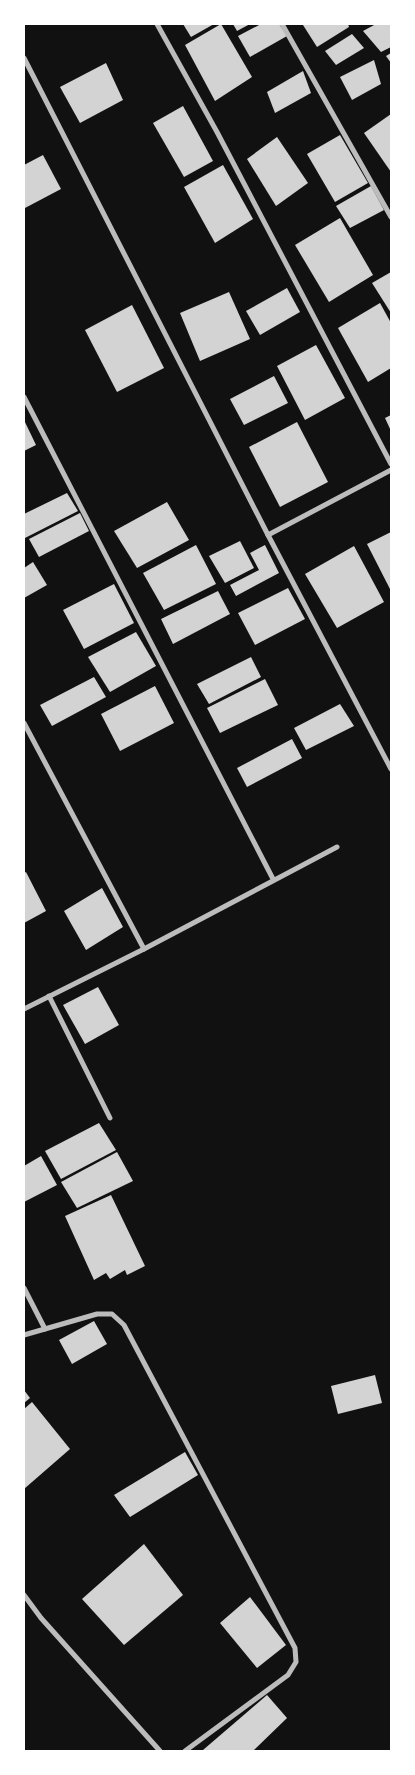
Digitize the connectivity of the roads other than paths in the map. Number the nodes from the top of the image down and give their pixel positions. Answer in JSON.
{"nodes":[{"id":1,"x":157,"y":24,"type":"edge"},
{"id":2,"x":282,"y":24,"type":"edge"},
{"id":3,"x":24,"y":58,"type":"edge"},
{"id":4,"x":391,"y":217,"type":"edge"},
{"id":5,"x":24,"y":397,"type":"edge"},
{"id":6,"x":391,"y":464,"type":"edge"},
{"id":7,"x":391,"y":470,"type":"edge"},
{"id":8,"x":268,"y":535,"type":"junction"},
{"id":9,"x":24,"y":723,"type":"edge"},
{"id":10,"x":391,"y":769,"type":"edge"},
{"id":11,"x":337,"y":847,"type":"dead end"},
{"id":12,"x":273,"y":879,"type":"junction"},
{"id":13,"x":144,"y":949,"type":"junction"},
{"id":14,"x":49,"y":996,"type":"junction"},
{"id":15,"x":24,"y":1009,"type":"edge"},
{"id":16,"x":110,"y":1118,"type":"dead end"},
{"id":17,"x":24,"y":1288,"type":"edge"},
{"id":18,"x":45,"y":1329,"type":"junction"},
{"id":19,"x":24,"y":1335,"type":"edge"},
{"id":20,"x":24,"y":1595,"type":"edge"},
{"id":21,"x":160,"y":1751,"type":"edge"},
{"id":22,"x":185,"y":1751,"type":"edge"}],
"edges":[{"from":1,"to":6,"type":"street"},
{"from":2,"to":4,"type":"street"},
{"from":3,"to":8,"type":"street"},
{"from":5,"to":12,"type":"street"},
{"from":7,"to":8,"type":"street"},
{"from":8,"to":10,"type":"street"},
{"from":9,"to":13,"type":"street"},
{"from":11,"to":12,"type":"street"},
{"from":12,"to":13,"type":"street"},
{"from":13,"to":14,"type":"street"},
{"from":14,"to":15,"type":"street"},
{"from":14,"to":16,"type":"street"},
{"from":17,"to":18,"type":"street"},
{"from":18,"to":19,"type":"street"},
{"from":18,"to":22,"type":"street"},
{"from":20,"to":21,"type":"street"}]}
